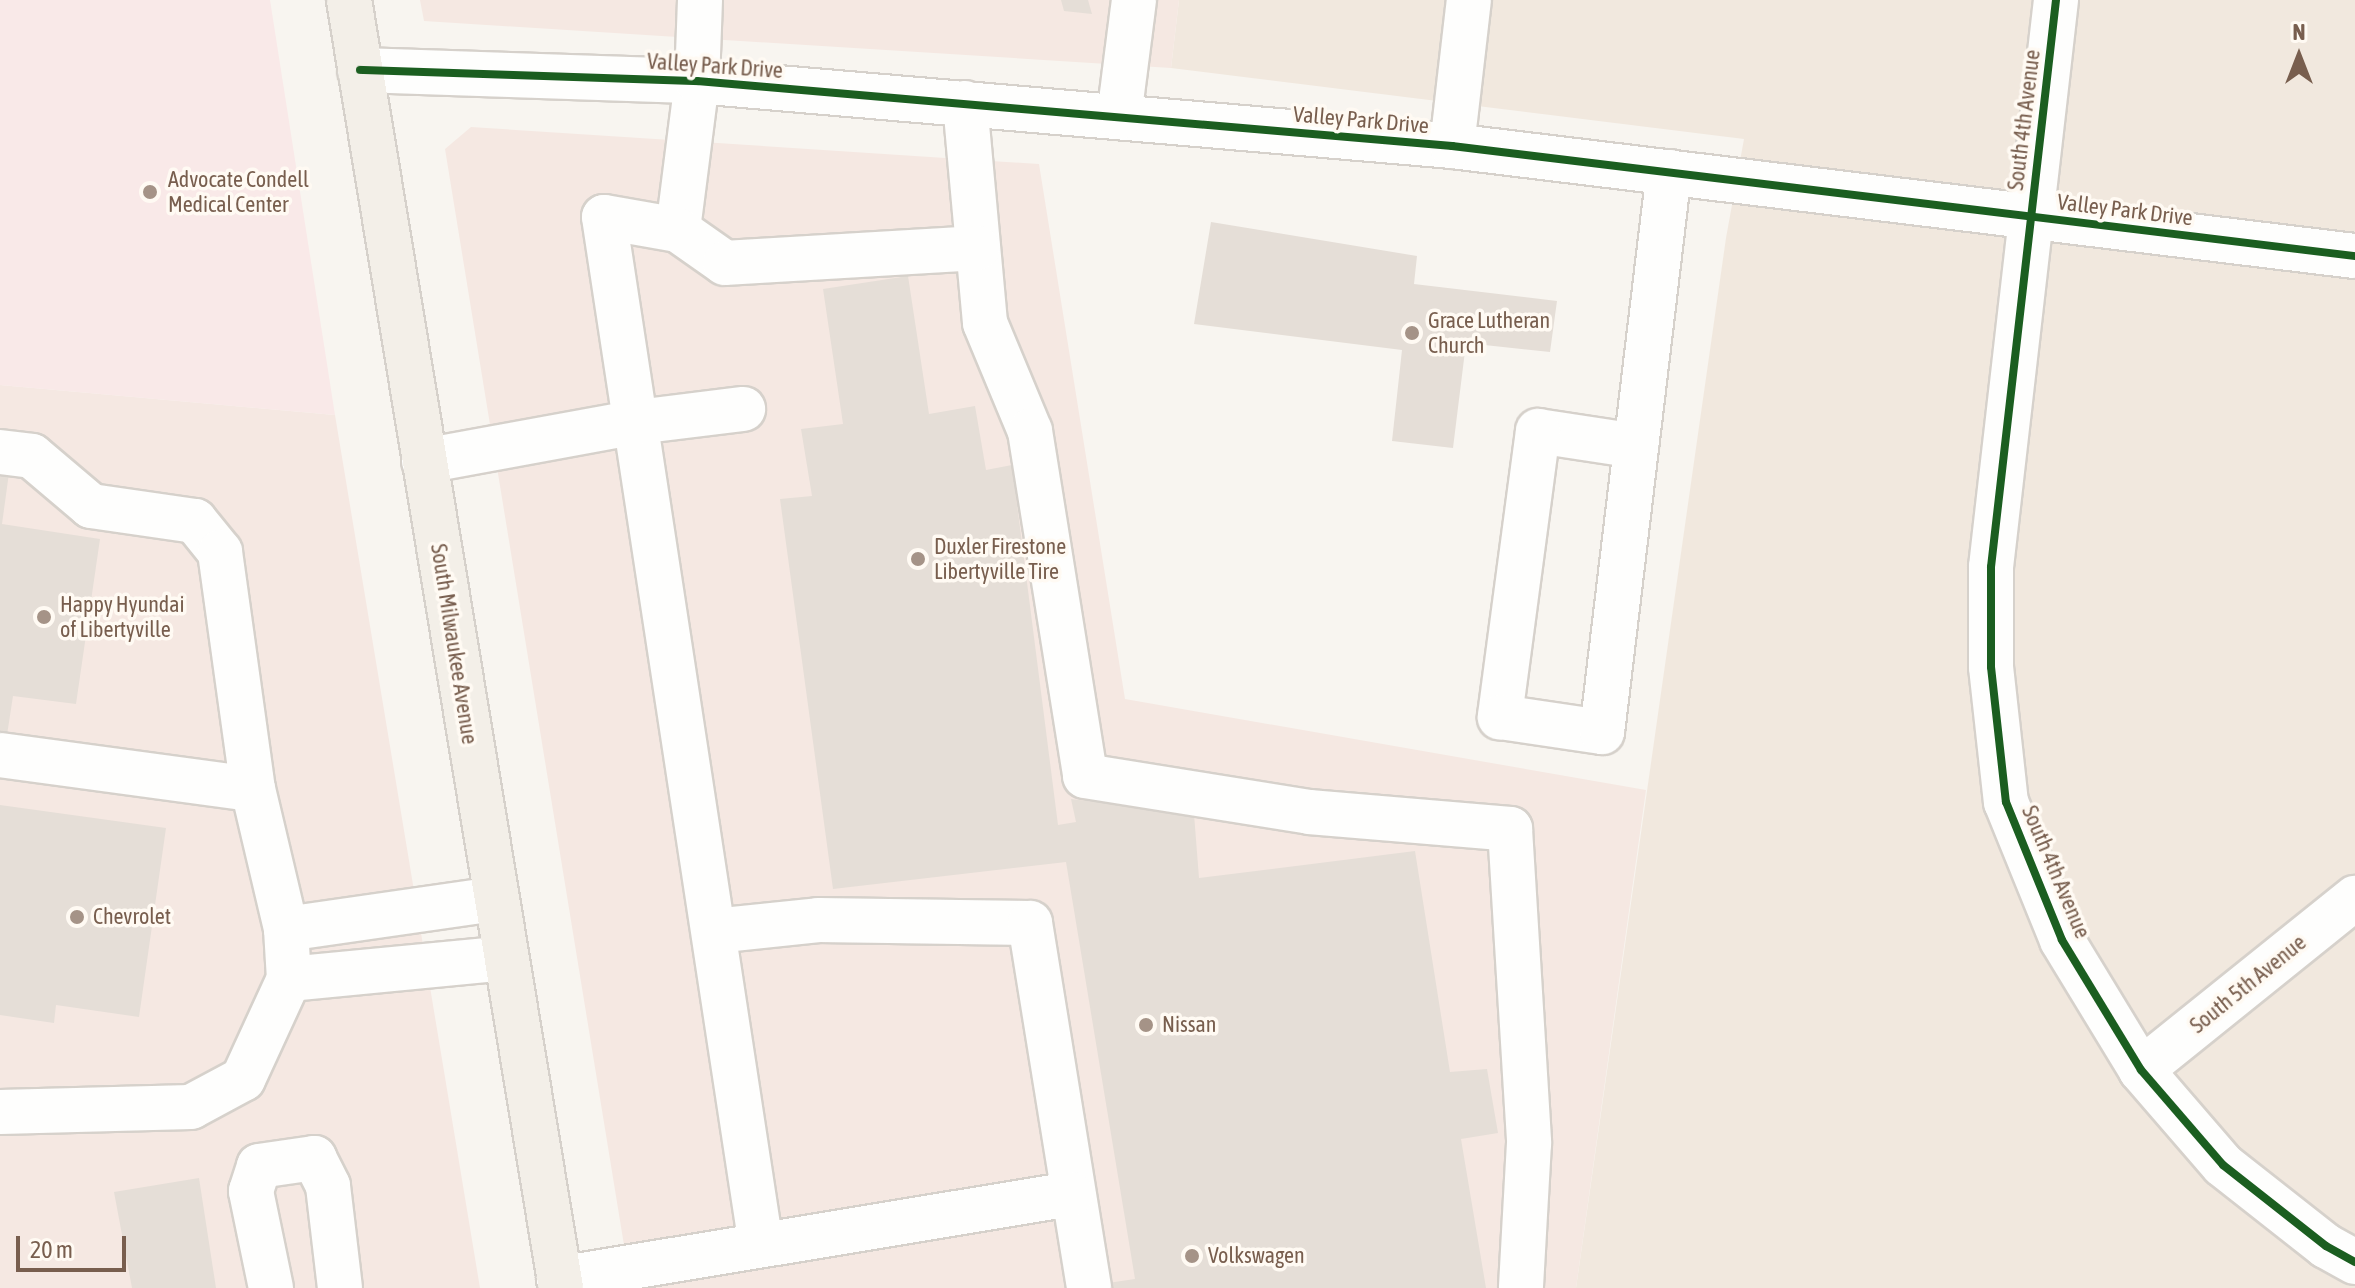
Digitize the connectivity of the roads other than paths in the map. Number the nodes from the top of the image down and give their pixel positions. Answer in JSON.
{"nodes":[{"id":1,"x":349,"y":0,"type":"edge"},
{"id":2,"x":700,"y":0,"type":"edge"},
{"id":3,"x":1134,"y":0,"type":"edge"},
{"id":4,"x":1469,"y":0,"type":"edge"},
{"id":5,"x":2056,"y":0,"type":"edge"},
{"id":6,"x":360,"y":70,"type":"junction"},
{"id":7,"x":697,"y":81,"type":"junction"},
{"id":8,"x":965,"y":103,"type":"junction"},
{"id":9,"x":1119,"y":117,"type":"junction"},
{"id":10,"x":1452,"y":146,"type":"junction"},
{"id":11,"x":1669,"y":172,"type":"junction"},
{"id":12,"x":2031,"y":217,"type":"junction"},
{"id":13,"x":678,"y":230,"type":"junction"},
{"id":14,"x":978,"y":248,"type":"junction"},
{"id":15,"x":2355,"y":256,"type":"edge"},
{"id":16,"x":743,"y":409,"type":"dead end"},
{"id":17,"x":637,"y":422,"type":"junction"},
{"id":18,"x":1636,"y":446,"type":"junction"},
{"id":19,"x":0,"y":452,"type":"edge"},
{"id":20,"x":424,"y":461,"type":"junction"},
{"id":21,"x":0,"y":755,"type":"edge"},
{"id":22,"x":253,"y":789,"type":"junction"},
{"id":23,"x":2355,"y":898,"type":"edge"},
{"id":24,"x":495,"y":899,"type":"junction"},
{"id":25,"x":286,"y":929,"type":"junction"},
{"id":26,"x":714,"y":931,"type":"junction"},
{"id":27,"x":506,"y":958,"type":"junction"},
{"id":28,"x":289,"y":979,"type":"junction"},
{"id":29,"x":2141,"y":1070,"type":"junction"},
{"id":30,"x":0,"y":1112,"type":"edge"},
{"id":31,"x":1071,"y":1194,"type":"junction"},
{"id":32,"x":761,"y":1245,"type":"junction"},
{"id":33,"x":2355,"y":1262,"type":"edge"},
{"id":34,"x":560,"y":1284,"type":"edge"},
{"id":35,"x":271,"y":1288,"type":"edge"},
{"id":36,"x":340,"y":1288,"type":"edge"},
{"id":37,"x":1089,"y":1288,"type":"edge"},
{"id":38,"x":1521,"y":1288,"type":"edge"}],
"edges":[{"from":1,"to":6,"type":"main road","name":"South Milwaukee Avenue"},
{"from":2,"to":7,"type":"street"},
{"from":3,"to":9,"type":"street"},
{"from":4,"to":10,"type":"street"},
{"from":5,"to":12,"type":"street","name":"South 4th Avenue"},
{"from":6,"to":7,"type":"street","name":"Valley Park Drive"},
{"from":6,"to":20,"type":"main road","name":"South Milwaukee Avenue"},
{"from":7,"to":8,"type":"street","name":"Valley Park Drive"},
{"from":7,"to":13,"type":"street"},
{"from":8,"to":9,"type":"street","name":"Valley Park Drive"},
{"from":8,"to":14,"type":"street"},
{"from":9,"to":10,"type":"street","name":"Valley Park Drive"},
{"from":10,"to":11,"type":"street","name":"Valley Park Drive"},
{"from":11,"to":12,"type":"street","name":"Valley Park Drive"},
{"from":11,"to":18,"type":"street"},
{"from":12,"to":15,"type":"street","name":"Valley Park Drive"},
{"from":12,"to":29,"type":"street","name":"South 4th Avenue"},
{"from":13,"to":14,"type":"street"},
{"from":13,"to":17,"type":"street"},
{"from":14,"to":38,"type":"street"},
{"from":16,"to":17,"type":"street"},
{"from":17,"to":20,"type":"street"},
{"from":17,"to":26,"type":"street"},
{"from":18,"to":18,"type":"street"},
{"from":19,"to":22,"type":"street"},
{"from":20,"to":24,"type":"main road","name":"South Milwaukee Avenue"},
{"from":21,"to":22,"type":"street"},
{"from":22,"to":25,"type":"street"},
{"from":23,"to":29,"type":"street","name":"South 5th Avenue"},
{"from":24,"to":25,"type":"street"},
{"from":24,"to":27,"type":"main road","name":"South Milwaukee Avenue"},
{"from":25,"to":28,"type":"street"},
{"from":26,"to":31,"type":"street"},
{"from":26,"to":32,"type":"street"},
{"from":27,"to":28,"type":"street"},
{"from":27,"to":34,"type":"main road","name":"South Milwaukee Avenue"},
{"from":28,"to":30,"type":"street"},
{"from":29,"to":33,"type":"street","name":"South 4th Avenue"},
{"from":31,"to":32,"type":"street"},
{"from":31,"to":37,"type":"street"},
{"from":32,"to":34,"type":"street"},
{"from":35,"to":36,"type":"street"}]}
